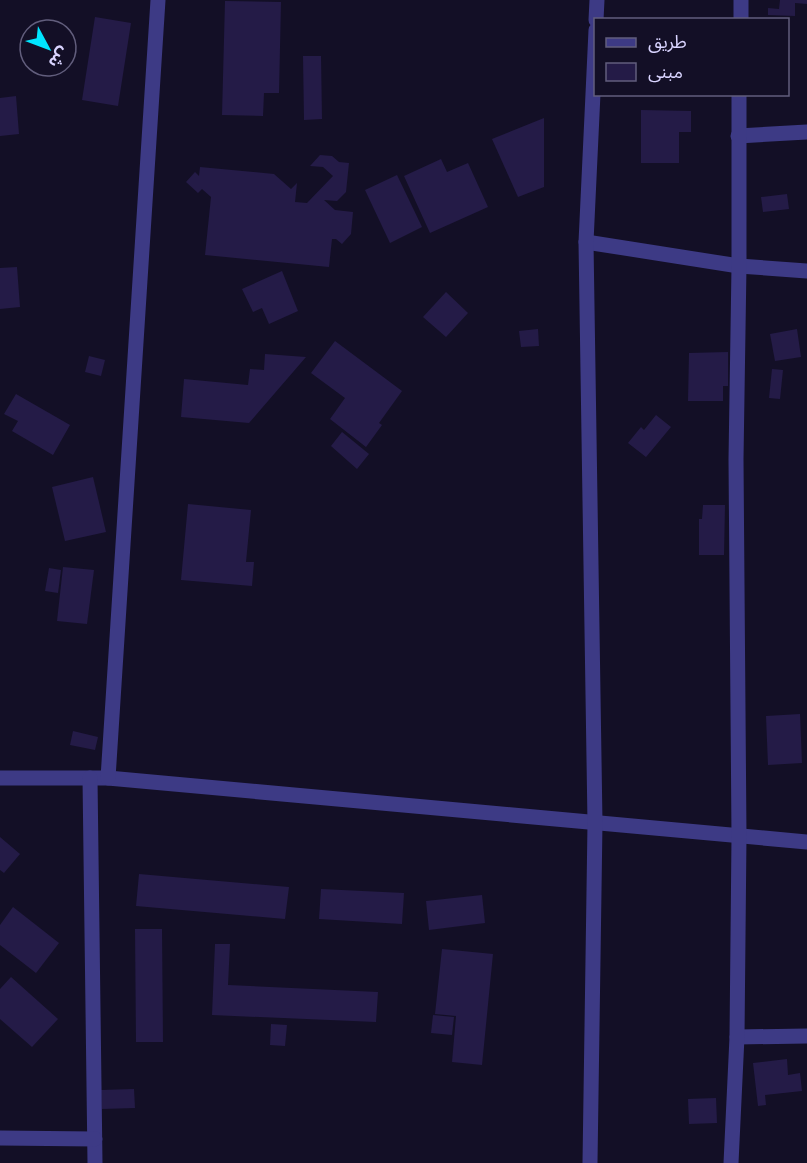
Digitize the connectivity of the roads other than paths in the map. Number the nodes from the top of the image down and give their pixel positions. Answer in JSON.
{"nodes":[{"id":1,"x":158,"y":0,"type":"edge"},
{"id":2,"x":597,"y":0,"type":"edge"},
{"id":3,"x":741,"y":0,"type":"edge"},
{"id":4,"x":596,"y":18,"type":"edge"},
{"id":5,"x":741,"y":18,"type":"edge"},
{"id":6,"x":594,"y":72,"type":"edge"},
{"id":7,"x":739,"y":96,"type":"edge"},
{"id":8,"x":807,"y":132,"type":"edge"},
{"id":9,"x":738,"y":136,"type":"junction"},
{"id":10,"x":586,"y":242,"type":"junction"},
{"id":11,"x":739,"y":266,"type":"junction"},
{"id":12,"x":807,"y":271,"type":"edge"},
{"id":13,"x":0,"y":778,"type":"edge"},
{"id":14,"x":90,"y":778,"type":"junction"},
{"id":15,"x":108,"y":778,"type":"junction"},
{"id":16,"x":595,"y":823,"type":"junction"},
{"id":17,"x":739,"y":837,"type":"junction"},
{"id":18,"x":807,"y":843,"type":"edge"},
{"id":19,"x":807,"y":1036,"type":"edge"},
{"id":20,"x":737,"y":1037,"type":"junction"},
{"id":21,"x":0,"y":1138,"type":"edge"},
{"id":22,"x":95,"y":1138,"type":"junction"},
{"id":23,"x":95,"y":1163,"type":"edge"},
{"id":24,"x":590,"y":1163,"type":"edge"},
{"id":25,"x":731,"y":1163,"type":"edge"}],
"edges":[{"from":1,"to":15,"type":"street"},
{"from":2,"to":4,"type":"street"},
{"from":3,"to":5,"type":"street"},
{"from":6,"to":10,"type":"street"},
{"from":7,"to":9,"type":"street"},
{"from":8,"to":9,"type":"street"},
{"from":9,"to":11,"type":"street"},
{"from":10,"to":11,"type":"street"},
{"from":10,"to":16,"type":"street"},
{"from":11,"to":12,"type":"street"},
{"from":11,"to":17,"type":"street"},
{"from":13,"to":14,"type":"street"},
{"from":14,"to":15,"type":"street"},
{"from":14,"to":22,"type":"street"},
{"from":15,"to":16,"type":"street"},
{"from":16,"to":17,"type":"street"},
{"from":16,"to":24,"type":"street"},
{"from":17,"to":18,"type":"street"},
{"from":17,"to":20,"type":"street"},
{"from":19,"to":20,"type":"street"},
{"from":20,"to":25,"type":"street"},
{"from":21,"to":22,"type":"street"},
{"from":22,"to":23,"type":"street"}]}
